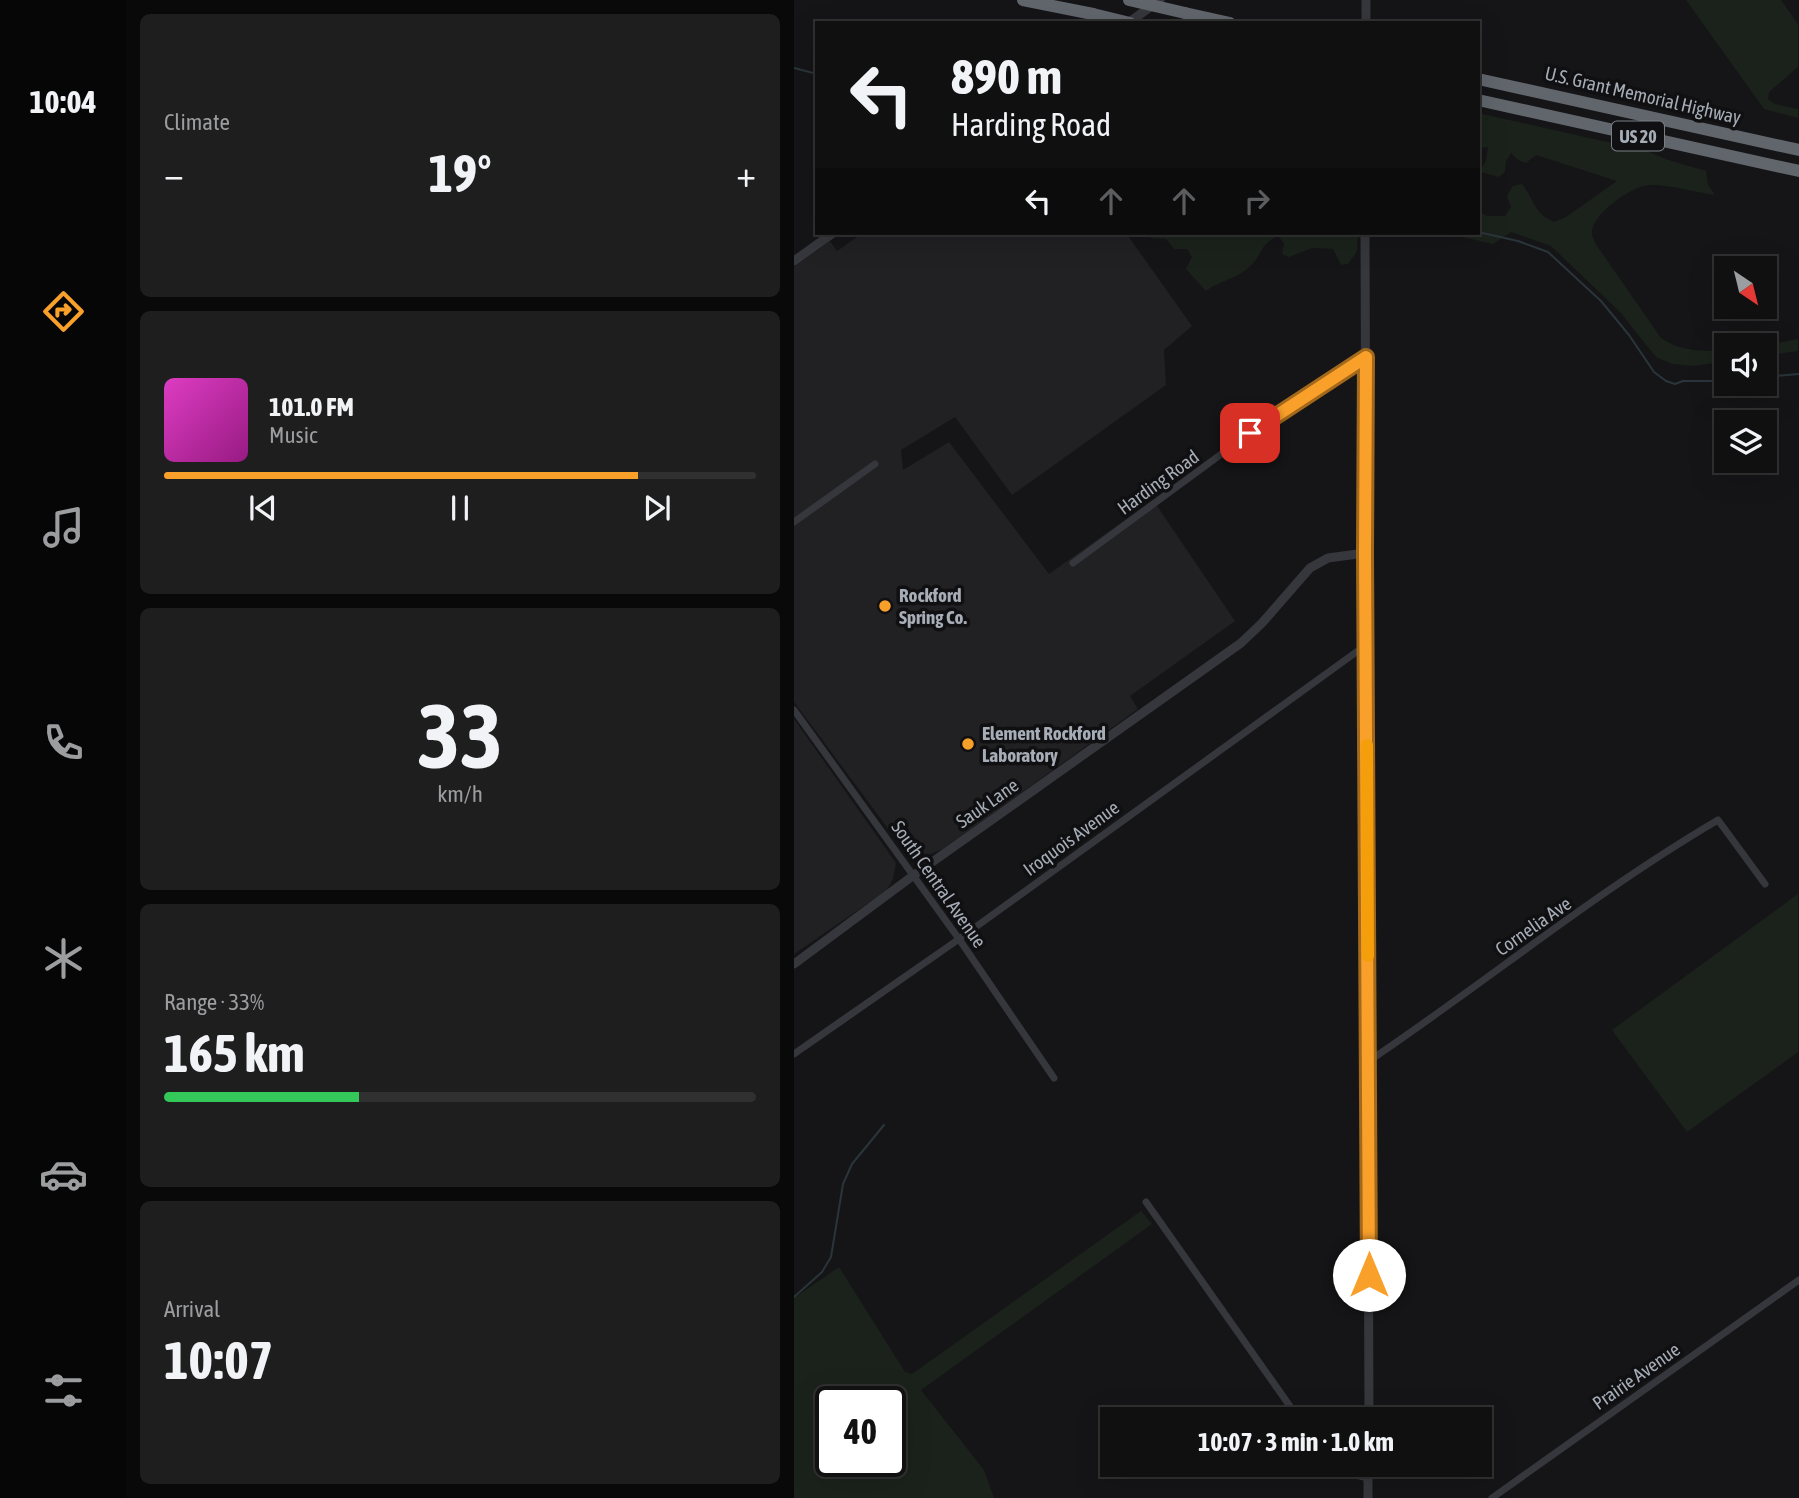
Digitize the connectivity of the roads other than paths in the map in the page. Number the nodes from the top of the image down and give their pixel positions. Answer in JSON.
{"nodes":[{"id":1,"x":1023,"y":0,"type":"edge"},
{"id":2,"x":1129,"y":0,"type":"edge"},
{"id":3,"x":1160,"y":0,"type":"edge"},
{"id":4,"x":1366,"y":0,"type":"edge"},
{"id":5,"x":1121,"y":21,"type":"edge"},
{"id":6,"x":1132,"y":21,"type":"edge"},
{"id":7,"x":1222,"y":21,"type":"edge"},
{"id":8,"x":1366,"y":21,"type":"edge"},
{"id":9,"x":1480,"y":79,"type":"edge"},
{"id":10,"x":1480,"y":100,"type":"edge"},
{"id":11,"x":1798,"y":150,"type":"edge"},
{"id":12,"x":1798,"y":171,"type":"edge"},
{"id":13,"x":830,"y":235,"type":"edge"},
{"id":14,"x":1365,"y":235,"type":"edge"},
{"id":15,"x":794,"y":261,"type":"edge"},
{"id":16,"x":1366,"y":357,"type":"junction"},
{"id":17,"x":875,"y":464,"type":"dead end"},
{"id":18,"x":794,"y":522,"type":"edge"},
{"id":19,"x":1365,"y":553,"type":"junction"},
{"id":20,"x":1073,"y":563,"type":"dead end"},
{"id":21,"x":1366,"y":645,"type":"junction"},
{"id":22,"x":794,"y":710,"type":"edge"},
{"id":23,"x":914,"y":875,"type":"junction"},
{"id":24,"x":1765,"y":884,"type":"dead end"},
{"id":25,"x":959,"y":939,"type":"junction"},
{"id":26,"x":794,"y":964,"type":"edge"},
{"id":27,"x":794,"y":1054,"type":"edge"},
{"id":28,"x":1369,"y":1061,"type":"junction"},
{"id":29,"x":1054,"y":1079,"type":"dead end"},
{"id":30,"x":1146,"y":1202,"type":"dead end"},
{"id":31,"x":1798,"y":1280,"type":"edge"},
{"id":32,"x":1291,"y":1407,"type":"edge"},
{"id":33,"x":1369,"y":1407,"type":"edge"},
{"id":34,"x":1368,"y":1478,"type":"edge"},
{"id":35,"x":1369,"y":1498,"type":"edge"},
{"id":36,"x":1492,"y":1498,"type":"edge"}],
"edges":[{"from":1,"to":5,"type":"highway","bridge":true},
{"from":2,"to":7,"type":"highway","bridge":true},
{"from":3,"to":6,"type":"street"},
{"from":4,"to":8,"type":"street"},
{"from":9,"to":11,"type":"highway","name":"U.S. Grant Memorial Highway","number":"US 20"},
{"from":10,"to":12,"type":"highway","name":"U.S. Grant Memorial Highway","number":"US 20"},
{"from":13,"to":15,"type":"street"},
{"from":14,"to":16,"type":"street"},
{"from":16,"to":19,"type":"street"},
{"from":16,"to":20,"type":"street","name":"Harding Road"},
{"from":17,"to":18,"type":"street"},
{"from":19,"to":21,"type":"street"},
{"from":19,"to":23,"type":"street","name":"Sauk Lane"},
{"from":21,"to":25,"type":"street","name":"Iroquois Avenue"},
{"from":21,"to":28,"type":"street"},
{"from":22,"to":23,"type":"street","name":"South Central Avenue"},
{"from":23,"to":25,"type":"street","name":"South Central Avenue"},
{"from":23,"to":26,"type":"street","name":"Sauk Lane"},
{"from":24,"to":28,"type":"street","name":"Cornelia Ave"},
{"from":25,"to":27,"type":"street","name":"Iroquois Avenue"},
{"from":25,"to":29,"type":"street","name":"South Central Avenue"},
{"from":28,"to":33,"type":"street"},
{"from":30,"to":32,"type":"street"},
{"from":31,"to":36,"type":"street","name":"Prairie Avenue"},
{"from":34,"to":35,"type":"street"}]}
